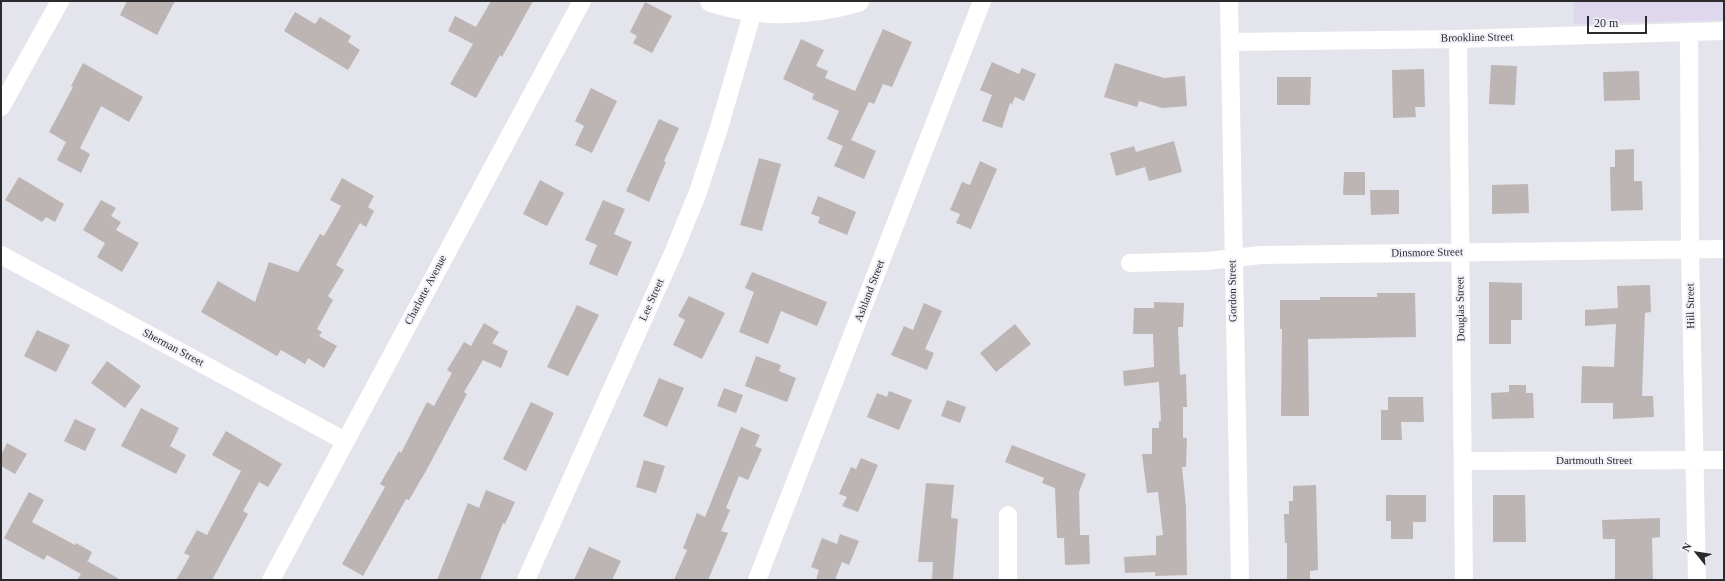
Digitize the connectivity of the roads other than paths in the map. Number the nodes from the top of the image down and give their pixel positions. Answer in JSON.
{"nodes":[{"id":1,"x":60,"y":1,"type":"edge"},
{"id":2,"x":582,"y":1,"type":"edge"},
{"id":3,"x":711,"y":1,"type":"edge"},
{"id":4,"x":858,"y":1,"type":"edge"},
{"id":5,"x":982,"y":1,"type":"edge"},
{"id":6,"x":1229,"y":1,"type":"edge"},
{"id":7,"x":753,"y":11,"type":"junction"},
{"id":8,"x":1724,"y":31,"type":"edge"},
{"id":9,"x":1689,"y":32,"type":"junction"},
{"id":10,"x":1458,"y":39,"type":"junction"},
{"id":11,"x":1230,"y":42,"type":"junction"},
{"id":12,"x":1,"y":107,"type":"edge"},
{"id":13,"x":1690,"y":249,"type":"junction"},
{"id":14,"x":1724,"y":249,"type":"edge"},
{"id":15,"x":1460,"y":252,"type":"junction"},
{"id":16,"x":1,"y":255,"type":"edge"},
{"id":17,"x":1233,"y":258,"type":"junction"},
{"id":18,"x":1130,"y":263,"type":"dead end"},
{"id":19,"x":345,"y":441,"type":"junction"},
{"id":20,"x":1724,"y":460,"type":"edge"},
{"id":21,"x":1464,"y":461,"type":"junction"},
{"id":22,"x":1694,"y":461,"type":"junction"},
{"id":23,"x":1008,"y":515,"type":"dead end"},
{"id":24,"x":271,"y":580,"type":"edge"},
{"id":25,"x":526,"y":580,"type":"edge"},
{"id":26,"x":756,"y":580,"type":"edge"},
{"id":27,"x":1008,"y":580,"type":"edge"},
{"id":28,"x":1240,"y":580,"type":"edge"},
{"id":29,"x":1464,"y":580,"type":"edge"},
{"id":30,"x":1697,"y":580,"type":"edge"}],
"edges":[{"from":1,"to":12,"type":"street"},
{"from":2,"to":19,"type":"street","name":"Charlotte Avenue"},
{"from":3,"to":7,"type":"street"},
{"from":4,"to":7,"type":"street"},
{"from":5,"to":26,"type":"street","name":"Ashland Street"},
{"from":6,"to":11,"type":"street","name":"Gordon Street"},
{"from":7,"to":25,"type":"street","name":"Lee Street"},
{"from":8,"to":9,"type":"street","name":"Brookline Street"},
{"from":9,"to":10,"type":"street","name":"Brookline Street"},
{"from":9,"to":13,"type":"street","name":"Hill Street"},
{"from":10,"to":11,"type":"street","name":"Brookline Street"},
{"from":10,"to":15,"type":"street","name":"Douglas Street"},
{"from":11,"to":17,"type":"street","name":"Gordon Street"},
{"from":13,"to":14,"type":"street","name":"Dinsmore Street"},
{"from":13,"to":15,"type":"street","name":"Dinsmore Street"},
{"from":13,"to":22,"type":"street","name":"Hill Street"},
{"from":15,"to":17,"type":"street","name":"Dinsmore Street"},
{"from":15,"to":21,"type":"street","name":"Douglas Street"},
{"from":16,"to":19,"type":"street","name":"Sherman Street"},
{"from":17,"to":18,"type":"street","name":"Dinsmore Street"},
{"from":17,"to":28,"type":"street","name":"Gordon Street"},
{"from":19,"to":24,"type":"street","name":"Charlotte Avenue"},
{"from":20,"to":22,"type":"street","name":"Dartmouth Street"},
{"from":21,"to":22,"type":"street","name":"Dartmouth Street"},
{"from":21,"to":29,"type":"street","name":"Douglas Street"},
{"from":22,"to":30,"type":"street","name":"Hill Street"},
{"from":23,"to":27,"type":"street"}]}
